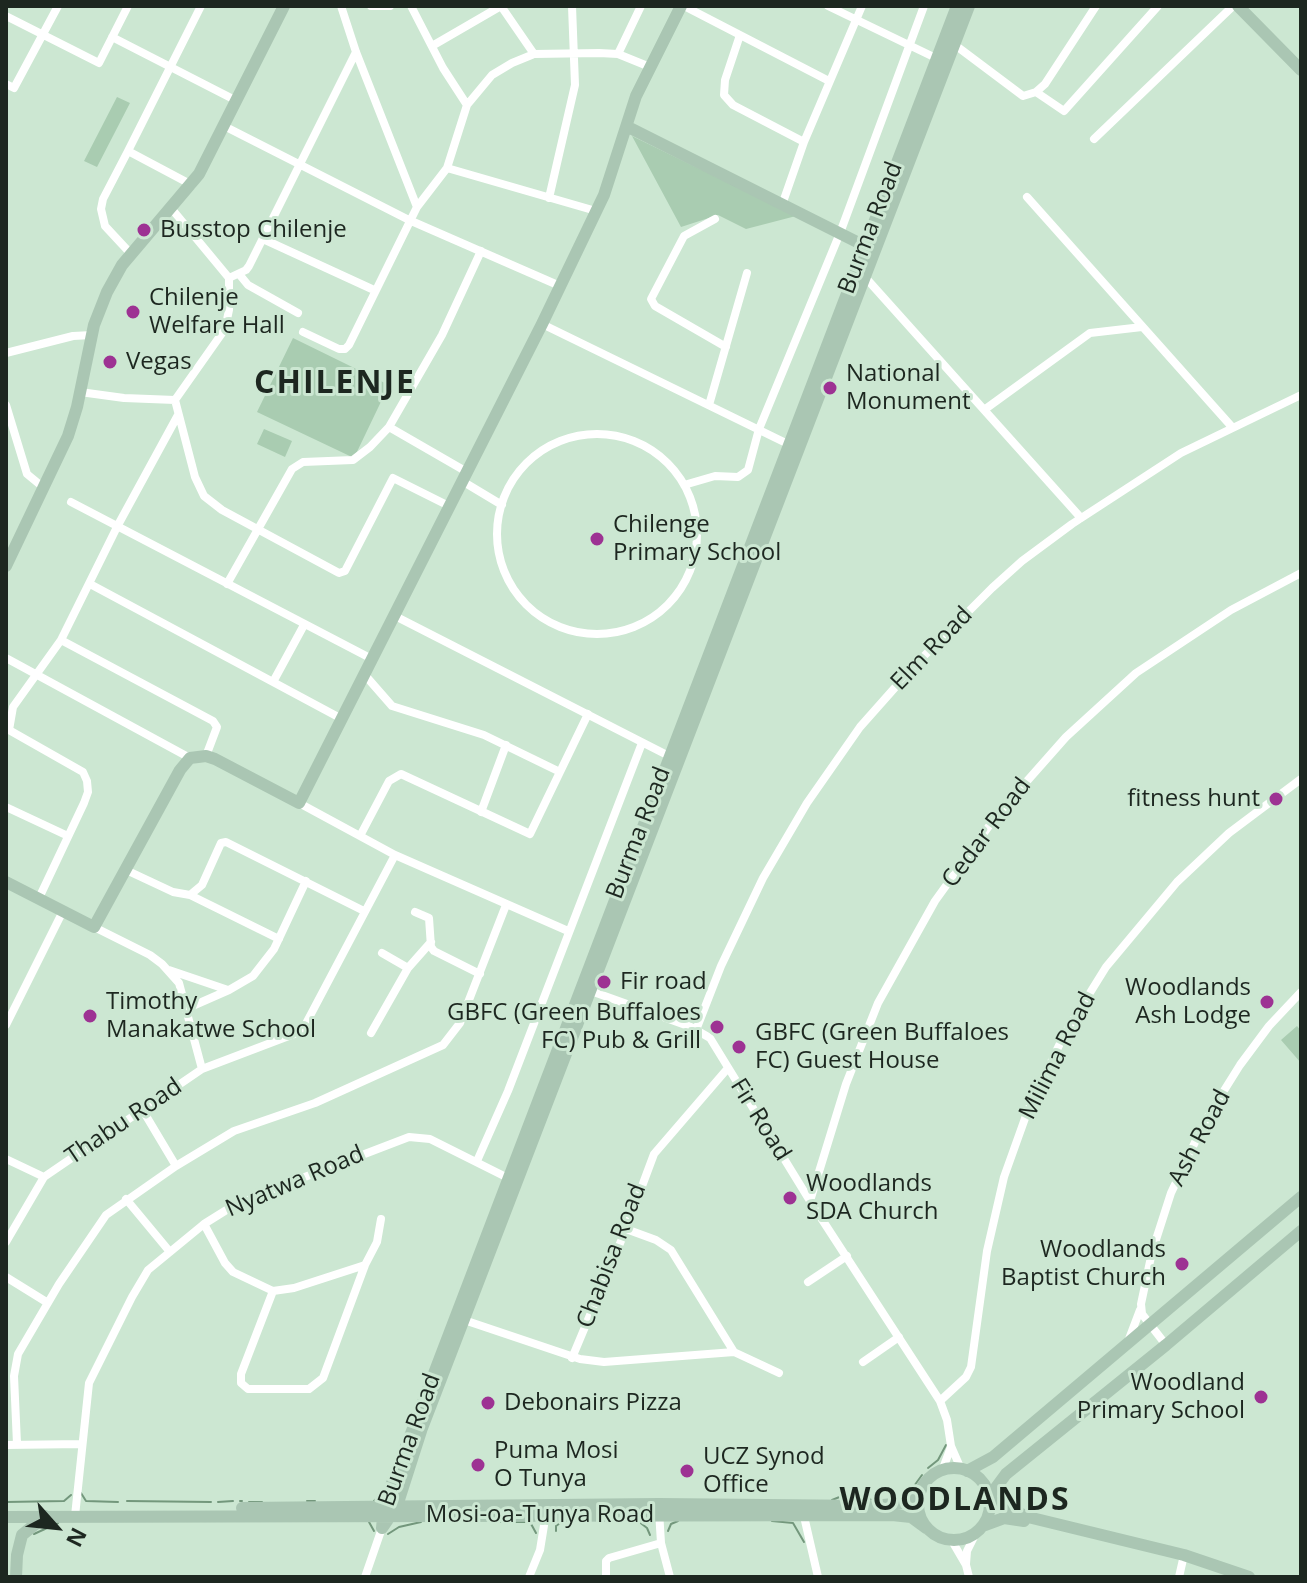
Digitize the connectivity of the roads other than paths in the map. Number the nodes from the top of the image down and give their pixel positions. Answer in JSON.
{"nodes":[{"id":1,"x":58,"y":6,"type":"edge"},
{"id":2,"x":128,"y":6,"type":"edge"},
{"id":3,"x":201,"y":6,"type":"edge"},
{"id":4,"x":284,"y":6,"type":"edge"},
{"id":5,"x":341,"y":6,"type":"edge"},
{"id":6,"x":371,"y":6,"type":"edge"},
{"id":7,"x":390,"y":6,"type":"edge"},
{"id":8,"x":411,"y":6,"type":"edge"},
{"id":9,"x":501,"y":6,"type":"edge"},
{"id":10,"x":572,"y":6,"type":"edge"},
{"id":11,"x":641,"y":6,"type":"edge"},
{"id":12,"x":682,"y":6,"type":"edge"},
{"id":13,"x":828,"y":6,"type":"edge"},
{"id":14,"x":862,"y":6,"type":"edge"},
{"id":15,"x":924,"y":6,"type":"edge"},
{"id":16,"x":957,"y":6,"type":"edge"},
{"id":17,"x":969,"y":6,"type":"edge"},
{"id":18,"x":1096,"y":6,"type":"edge"},
{"id":19,"x":1158,"y":6,"type":"edge"},
{"id":20,"x":1236,"y":6,"type":"edge"},
{"id":21,"x":6,"y":16,"type":"edge"},
{"id":22,"x":857,"y":21,"type":"junction"},
{"id":23,"x":44,"y":34,"type":"junction"},
{"id":24,"x":740,"y":35,"type":"junction"},
{"id":25,"x":112,"y":37,"type":"junction"},
{"id":26,"x":955,"y":45,"type":"junction"},
{"id":27,"x":432,"y":46,"type":"junction"},
{"id":28,"x":908,"y":46,"type":"junction"},
{"id":29,"x":356,"y":52,"type":"junction"},
{"id":30,"x":572,"y":53,"type":"junction"},
{"id":31,"x":534,"y":54,"type":"junction"},
{"id":32,"x":618,"y":54,"type":"junction"},
{"id":33,"x":942,"y":61,"type":"junction"},
{"id":34,"x":170,"y":66,"type":"junction"},
{"id":35,"x":650,"y":67,"type":"junction"},
{"id":36,"x":1301,"y":70,"type":"edge"},
{"id":37,"x":829,"y":81,"type":"junction"},
{"id":38,"x":6,"y":84,"type":"edge"},
{"id":39,"x":1036,"y":92,"type":"junction"},
{"id":40,"x":235,"y":100,"type":"junction"},
{"id":41,"x":467,"y":105,"type":"junction"},
{"id":42,"x":224,"y":126,"type":"junction"},
{"id":43,"x":628,"y":127,"type":"junction"},
{"id":44,"x":1094,"y":139,"type":"dead end"},
{"id":45,"x":804,"y":142,"type":"junction"},
{"id":46,"x":128,"y":151,"type":"junction"},
{"id":47,"x":299,"y":165,"type":"junction"},
{"id":48,"x":447,"y":168,"type":"junction"},
{"id":49,"x":192,"y":185,"type":"junction"},
{"id":50,"x":1027,"y":197,"type":"dead end"},
{"id":51,"x":549,"y":198,"type":"junction"},
{"id":52,"x":782,"y":205,"type":"junction"},
{"id":53,"x":417,"y":207,"type":"junction"},
{"id":54,"x":171,"y":208,"type":"junction"},
{"id":55,"x":596,"y":211,"type":"junction"},
{"id":56,"x":715,"y":219,"type":"dead end"},
{"id":57,"x":409,"y":220,"type":"junction"},
{"id":58,"x":840,"y":233,"type":"junction"},
{"id":59,"x":263,"y":239,"type":"junction"},
{"id":60,"x":870,"y":248,"type":"junction"},
{"id":61,"x":481,"y":251,"type":"junction"},
{"id":62,"x":131,"y":254,"type":"junction"},
{"id":63,"x":747,"y":273,"type":"dead end"},
{"id":64,"x":239,"y":274,"type":"junction"},
{"id":65,"x":865,"y":277,"type":"junction"},
{"id":66,"x":229,"y":278,"type":"junction"},
{"id":67,"x":560,"y":286,"type":"junction"},
{"id":68,"x":374,"y":290,"type":"junction"},
{"id":69,"x":298,"y":313,"type":"dead end"},
{"id":70,"x":542,"y":324,"type":"junction"},
{"id":71,"x":1142,"y":327,"type":"junction"},
{"id":72,"x":303,"y":332,"type":"dead end"},
{"id":73,"x":92,"y":335,"type":"junction"},
{"id":74,"x":726,"y":347,"type":"junction"},
{"id":75,"x":6,"y":353,"type":"edge"},
{"id":76,"x":80,"y":392,"type":"junction"},
{"id":77,"x":1301,"y":395,"type":"edge"},
{"id":78,"x":175,"y":400,"type":"junction"},
{"id":79,"x":6,"y":405,"type":"edge"},
{"id":80,"x":709,"y":405,"type":"junction"},
{"id":81,"x":984,"y":410,"type":"junction"},
{"id":82,"x":178,"y":414,"type":"junction"},
{"id":83,"x":389,"y":427,"type":"junction"},
{"id":84,"x":1232,"y":427,"type":"junction"},
{"id":85,"x":759,"y":429,"type":"junction"},
{"id":86,"x":788,"y":444,"type":"junction"},
{"id":87,"x":465,"y":477,"type":"junction"},
{"id":88,"x":684,"y":485,"type":"junction"},
{"id":89,"x":44,"y":488,"type":"junction"},
{"id":90,"x":71,"y":502,"type":"dead end"},
{"id":91,"x":502,"y":505,"type":"junction"},
{"id":92,"x":449,"y":506,"type":"junction"},
{"id":93,"x":1081,"y":518,"type":"junction"},
{"id":94,"x":118,"y":525,"type":"junction"},
{"id":95,"x":257,"y":530,"type":"junction"},
{"id":96,"x":6,"y":566,"type":"edge"},
{"id":97,"x":1301,"y":573,"type":"edge"},
{"id":98,"x":90,"y":584,"type":"junction"},
{"id":99,"x":227,"y":584,"type":"junction"},
{"id":100,"x":393,"y":615,"type":"junction"},
{"id":101,"x":304,"y":625,"type":"junction"},
{"id":102,"x":61,"y":640,"type":"junction"},
{"id":103,"x":6,"y":658,"type":"edge"},
{"id":104,"x":372,"y":659,"type":"junction"},
{"id":105,"x":364,"y":674,"type":"junction"},
{"id":106,"x":37,"y":675,"type":"junction"},
{"id":107,"x":273,"y":682,"type":"junction"},
{"id":108,"x":588,"y":714,"type":"junction"},
{"id":109,"x":342,"y":719,"type":"junction"},
{"id":110,"x":8,"y":733,"type":"edge"},
{"id":111,"x":642,"y":743,"type":"junction"},
{"id":112,"x":506,"y":745,"type":"junction"},
{"id":113,"x":206,"y":756,"type":"junction"},
{"id":114,"x":669,"y":756,"type":"junction"},
{"id":115,"x":190,"y":758,"type":"junction"},
{"id":116,"x":560,"y":772,"type":"junction"},
{"id":117,"x":1301,"y":779,"type":"edge"},
{"id":118,"x":299,"y":803,"type":"junction"},
{"id":119,"x":6,"y":807,"type":"edge"},
{"id":120,"x":481,"y":812,"type":"junction"},
{"id":121,"x":68,"y":836,"type":"junction"},
{"id":122,"x":360,"y":836,"type":"junction"},
{"id":123,"x":395,"y":855,"type":"junction"},
{"id":124,"x":126,"y":870,"type":"junction"},
{"id":125,"x":306,"y":881,"type":"junction"},
{"id":126,"x":6,"y":882,"type":"edge"},
{"id":127,"x":190,"y":895,"type":"junction"},
{"id":128,"x":39,"y":898,"type":"junction"},
{"id":129,"x":506,"y":905,"type":"junction"},
{"id":130,"x":63,"y":911,"type":"junction"},
{"id":131,"x":364,"y":911,"type":"junction"},
{"id":132,"x":415,"y":912,"type":"dead end"},
{"id":133,"x":94,"y":927,"type":"junction"},
{"id":134,"x":568,"y":931,"type":"junction"},
{"id":135,"x":279,"y":939,"type":"junction"},
{"id":136,"x":431,"y":942,"type":"junction"},
{"id":137,"x":382,"y":953,"type":"dead end"},
{"id":138,"x":408,"y":968,"type":"junction"},
{"id":139,"x":168,"y":969,"type":"junction"},
{"id":140,"x":480,"y":974,"type":"junction"},
{"id":141,"x":585,"y":988,"type":"junction"},
{"id":142,"x":229,"y":990,"type":"junction"},
{"id":143,"x":1301,"y":992,"type":"edge"},
{"id":144,"x":188,"y":1008,"type":"junction"},
{"id":145,"x":6,"y":1025,"type":"edge"},
{"id":146,"x":696,"y":1030,"type":"junction"},
{"id":147,"x":371,"y":1033,"type":"dead end"},
{"id":148,"x":728,"y":1068,"type":"junction"},
{"id":149,"x":202,"y":1069,"type":"junction"},
{"id":150,"x":142,"y":1109,"type":"junction"},
{"id":151,"x":6,"y":1159,"type":"edge"},
{"id":152,"x":477,"y":1161,"type":"junction"},
{"id":153,"x":176,"y":1166,"type":"junction"},
{"id":154,"x":44,"y":1177,"type":"junction"},
{"id":155,"x":514,"y":1180,"type":"junction"},
{"id":156,"x":1301,"y":1197,"type":"edge"},
{"id":157,"x":126,"y":1199,"type":"junction"},
{"id":158,"x":810,"y":1201,"type":"junction"},
{"id":159,"x":381,"y":1219,"type":"dead end"},
{"id":160,"x":204,"y":1224,"type":"junction"},
{"id":161,"x":626,"y":1229,"type":"junction"},
{"id":162,"x":1301,"y":1231,"type":"edge"},
{"id":163,"x":6,"y":1242,"type":"edge"},
{"id":164,"x":170,"y":1252,"type":"junction"},
{"id":165,"x":847,"y":1256,"type":"junction"},
{"id":166,"x":365,"y":1265,"type":"junction"},
{"id":167,"x":6,"y":1277,"type":"edge"},
{"id":168,"x":808,"y":1282,"type":"dead end"},
{"id":169,"x":273,"y":1291,"type":"junction"},
{"id":170,"x":48,"y":1303,"type":"junction"},
{"id":171,"x":1141,"y":1304,"type":"junction"},
{"id":172,"x":464,"y":1320,"type":"junction"},
{"id":173,"x":1150,"y":1325,"type":"junction"},
{"id":174,"x":899,"y":1337,"type":"junction"},
{"id":175,"x":1166,"y":1345,"type":"junction"},
{"id":176,"x":1125,"y":1346,"type":"junction"},
{"id":177,"x":734,"y":1352,"type":"junction"},
{"id":178,"x":572,"y":1358,"type":"junction"},
{"id":179,"x":863,"y":1362,"type":"dead end"},
{"id":180,"x":779,"y":1373,"type":"dead end"},
{"id":181,"x":10,"y":1375,"type":"edge"},
{"id":182,"x":940,"y":1401,"type":"junction"},
{"id":183,"x":17,"y":1444,"type":"junction"},
{"id":184,"x":82,"y":1444,"type":"junction"},
{"id":185,"x":6,"y":1445,"type":"edge"},
{"id":186,"x":951,"y":1446,"type":"junction"},
{"id":187,"x":964,"y":1470,"type":"junction"},
{"id":188,"x":942,"y":1471,"type":"junction"},
{"id":189,"x":919,"y":1493,"type":"junction"},
{"id":190,"x":989,"y":1499,"type":"junction"},
{"id":191,"x":659,"y":1510,"type":"junction"},
{"id":192,"x":803,"y":1511,"type":"junction"},
{"id":193,"x":76,"y":1512,"type":"junction"},
{"id":194,"x":546,"y":1512,"type":"junction"},
{"id":195,"x":10,"y":1514,"type":"edge"},
{"id":196,"x":388,"y":1514,"type":"junction"},
{"id":197,"x":45,"y":1516,"type":"junction"},
{"id":198,"x":926,"y":1528,"type":"junction"},
{"id":199,"x":980,"y":1529,"type":"junction"},
{"id":200,"x":952,"y":1541,"type":"junction"},
{"id":201,"x":661,"y":1543,"type":"junction"},
{"id":202,"x":1183,"y":1558,"type":"junction"},
{"id":203,"x":966,"y":1565,"type":"junction"},
{"id":204,"x":606,"y":1576,"type":"edge"},
{"id":205,"x":14,"y":1577,"type":"edge"},
{"id":206,"x":365,"y":1577,"type":"edge"},
{"id":207,"x":529,"y":1577,"type":"edge"},
{"id":208,"x":670,"y":1577,"type":"edge"},
{"id":209,"x":818,"y":1577,"type":"edge"},
{"id":210,"x":969,"y":1577,"type":"edge"},
{"id":211,"x":1179,"y":1577,"type":"edge"},
{"id":212,"x":1234,"y":1577,"type":"edge"},
{"id":213,"x":1249,"y":1577,"type":"edge"}],
"edges":[{"from":1,"to":23,"type":"street"},
{"from":2,"to":25,"type":"street"},
{"from":3,"to":34,"type":"street"},
{"from":4,"to":40,"type":"main road"},
{"from":5,"to":29,"type":"street"},
{"from":6,"to":7,"type":"street"},
{"from":8,"to":27,"type":"street"},
{"from":9,"to":27,"type":"street"},
{"from":9,"to":31,"type":"street"},
{"from":10,"to":30,"type":"street"},
{"from":11,"to":32,"type":"street"},
{"from":12,"to":24,"type":"street"},
{"from":12,"to":35,"type":"main road"},
{"from":13,"to":22,"type":"street"},
{"from":14,"to":22,"type":"street"},
{"from":15,"to":28,"type":"street"},
{"from":16,"to":33,"type":"main road","name":"Burma Road"},
{"from":17,"to":26,"type":"main road","name":"Burma Road"},
{"from":18,"to":39,"type":"street"},
{"from":19,"to":39,"type":"street"},
{"from":20,"to":36,"type":"main road"},
{"from":20,"to":44,"type":"street"},
{"from":21,"to":23,"type":"street"},
{"from":22,"to":28,"type":"street"},
{"from":22,"to":37,"type":"street"},
{"from":23,"to":25,"type":"street"},
{"from":23,"to":38,"type":"street"},
{"from":24,"to":37,"type":"street"},
{"from":24,"to":45,"type":"street"},
{"from":25,"to":34,"type":"street"},
{"from":26,"to":33,"type":"main road","name":"Burma Road"},
{"from":26,"to":39,"type":"street"},
{"from":27,"to":41,"type":"street"},
{"from":28,"to":33,"type":"street"},
{"from":28,"to":58,"type":"street"},
{"from":29,"to":47,"type":"street"},
{"from":29,"to":53,"type":"street"},
{"from":30,"to":31,"type":"street"},
{"from":30,"to":32,"type":"street"},
{"from":30,"to":51,"type":"street"},
{"from":31,"to":41,"type":"street"},
{"from":32,"to":35,"type":"street"},
{"from":33,"to":60,"type":"main road","name":"Burma Road"},
{"from":34,"to":40,"type":"street"},
{"from":34,"to":46,"type":"street"},
{"from":35,"to":43,"type":"main road"},
{"from":37,"to":45,"type":"street"},
{"from":40,"to":42,"type":"main road"},
{"from":41,"to":48,"type":"street"},
{"from":42,"to":47,"type":"street"},
{"from":42,"to":49,"type":"main road"},
{"from":43,"to":52,"type":"main road"},
{"from":43,"to":55,"type":"main road"},
{"from":45,"to":52,"type":"street"},
{"from":46,"to":49,"type":"street"},
{"from":46,"to":62,"type":"street"},
{"from":47,"to":57,"type":"street"},
{"from":47,"to":59,"type":"street"},
{"from":48,"to":51,"type":"street"},
{"from":48,"to":53,"type":"street"},
{"from":49,"to":54,"type":"main road"},
{"from":50,"to":71,"type":"street"},
{"from":51,"to":55,"type":"street"},
{"from":52,"to":58,"type":"main road"},
{"from":53,"to":57,"type":"street"},
{"from":54,"to":62,"type":"main road"},
{"from":54,"to":66,"type":"street"},
{"from":55,"to":67,"type":"main road"},
{"from":56,"to":74,"type":"street"},
{"from":57,"to":61,"type":"street"},
{"from":57,"to":68,"type":"street"},
{"from":58,"to":60,"type":"main road"},
{"from":58,"to":85,"type":"street"},
{"from":59,"to":64,"type":"street"},
{"from":59,"to":68,"type":"street"},
{"from":60,"to":65,"type":"main road","name":"Burma Road"},
{"from":60,"to":86,"type":"main road","name":"Burma Road"},
{"from":61,"to":67,"type":"street"},
{"from":61,"to":83,"type":"street"},
{"from":62,"to":73,"type":"main road"},
{"from":63,"to":74,"type":"street"},
{"from":64,"to":66,"type":"street"},
{"from":64,"to":69,"type":"street"},
{"from":65,"to":81,"type":"street"},
{"from":65,"to":141,"type":"main road","name":"Burma Road"},
{"from":66,"to":78,"type":"street"},
{"from":67,"to":70,"type":"main road"},
{"from":68,"to":72,"type":"street"},
{"from":70,"to":80,"type":"street"},
{"from":70,"to":87,"type":"main road"},
{"from":71,"to":81,"type":"street"},
{"from":71,"to":84,"type":"street"},
{"from":73,"to":75,"type":"street"},
{"from":73,"to":76,"type":"main road"},
{"from":74,"to":80,"type":"street"},
{"from":76,"to":78,"type":"street"},
{"from":76,"to":89,"type":"main road"},
{"from":77,"to":84,"type":"street","name":"Elm Road"},
{"from":78,"to":82,"type":"street"},
{"from":79,"to":89,"type":"street"},
{"from":80,"to":85,"type":"street"},
{"from":81,"to":93,"type":"street"},
{"from":82,"to":94,"type":"street"},
{"from":82,"to":95,"type":"street"},
{"from":83,"to":87,"type":"street"},
{"from":83,"to":95,"type":"street"},
{"from":84,"to":93,"type":"street","name":"Elm Road"},
{"from":85,"to":86,"type":"street"},
{"from":85,"to":88,"type":"street"},
{"from":86,"to":114,"type":"main road","name":"Burma Road"},
{"from":87,"to":91,"type":"street"},
{"from":87,"to":92,"type":"main road"},
{"from":88,"to":91,"type":"street"},
{"from":88,"to":91,"type":"street"},
{"from":89,"to":96,"type":"main road"},
{"from":90,"to":94,"type":"street"},
{"from":92,"to":95,"type":"street"},
{"from":92,"to":100,"type":"main road"},
{"from":93,"to":146,"type":"street","name":"Elm Road"},
{"from":94,"to":98,"type":"street"},
{"from":94,"to":99,"type":"street"},
{"from":95,"to":99,"type":"street"},
{"from":97,"to":158,"type":"street","name":"Cedar Road"},
{"from":98,"to":102,"type":"street"},
{"from":98,"to":107,"type":"street"},
{"from":99,"to":101,"type":"street"},
{"from":100,"to":104,"type":"main road"},
{"from":100,"to":108,"type":"street"},
{"from":101,"to":104,"type":"street"},
{"from":101,"to":107,"type":"street"},
{"from":102,"to":106,"type":"street"},
{"from":102,"to":113,"type":"street"},
{"from":103,"to":106,"type":"street"},
{"from":104,"to":105,"type":"main road"},
{"from":105,"to":109,"type":"main road"},
{"from":105,"to":112,"type":"street"},
{"from":106,"to":110,"type":"street"},
{"from":106,"to":115,"type":"street"},
{"from":107,"to":109,"type":"street"},
{"from":108,"to":111,"type":"street"},
{"from":108,"to":116,"type":"street"},
{"from":109,"to":118,"type":"main road"},
{"from":110,"to":121,"type":"street"},
{"from":111,"to":114,"type":"street"},
{"from":111,"to":134,"type":"street"},
{"from":112,"to":116,"type":"street"},
{"from":112,"to":120,"type":"street"},
{"from":113,"to":115,"type":"main road"},
{"from":113,"to":118,"type":"main road"},
{"from":114,"to":141,"type":"main road","name":"Burma Road"},
{"from":115,"to":124,"type":"main road"},
{"from":116,"to":120,"type":"street"},
{"from":117,"to":182,"type":"street","name":"Milima Road"},
{"from":118,"to":122,"type":"street"},
{"from":119,"to":121,"type":"street"},
{"from":120,"to":122,"type":"street"},
{"from":121,"to":128,"type":"street"},
{"from":122,"to":123,"type":"street"},
{"from":123,"to":129,"type":"street"},
{"from":123,"to":131,"type":"street"},
{"from":124,"to":127,"type":"street"},
{"from":124,"to":133,"type":"main road"},
{"from":125,"to":127,"type":"street"},
{"from":125,"to":131,"type":"street"},
{"from":125,"to":135,"type":"street"},
{"from":126,"to":128,"type":"main road","name":"Thabu Road"},
{"from":127,"to":135,"type":"street"},
{"from":128,"to":130,"type":"main road","name":"Thabu Road"},
{"from":129,"to":134,"type":"street"},
{"from":129,"to":140,"type":"street"},
{"from":130,"to":133,"type":"main road","name":"Thabu Road"},
{"from":130,"to":145,"type":"street"},
{"from":131,"to":149,"type":"street"},
{"from":132,"to":136,"type":"street"},
{"from":133,"to":139,"type":"street","name":"Thabu Road"},
{"from":134,"to":152,"type":"street"},
{"from":135,"to":142,"type":"street"},
{"from":136,"to":138,"type":"street"},
{"from":136,"to":140,"type":"street"},
{"from":137,"to":138,"type":"street"},
{"from":138,"to":147,"type":"street"},
{"from":139,"to":142,"type":"street"},
{"from":139,"to":144,"type":"street","name":"Thabu Road"},
{"from":140,"to":153,"type":"street"},
{"from":141,"to":146,"type":"street","name":"Fir Road"},
{"from":141,"to":155,"type":"main road","name":"Burma Road"},
{"from":142,"to":144,"type":"street"},
{"from":143,"to":171,"type":"street","name":"Ash Road"},
{"from":144,"to":149,"type":"street","name":"Thabu Road"},
{"from":146,"to":148,"type":"street","name":"Fir Road"},
{"from":148,"to":158,"type":"street","name":"Fir Road"},
{"from":148,"to":161,"type":"street","name":"Chabisa Road"},
{"from":149,"to":150,"type":"street","name":"Thabu Road"},
{"from":150,"to":153,"type":"street"},
{"from":150,"to":154,"type":"street","name":"Thabu Road"},
{"from":151,"to":154,"type":"street"},
{"from":152,"to":155,"type":"street","name":"Nyatwa Road"},
{"from":152,"to":160,"type":"street","name":"Nyatwa Road"},
{"from":153,"to":157,"type":"street"},
{"from":154,"to":163,"type":"street"},
{"from":155,"to":172,"type":"main road","name":"Burma Road"},
{"from":155,"to":196,"type":"main road","name":"Burma Road"},
{"from":156,"to":173,"type":"main road"},
{"from":157,"to":164,"type":"street"},
{"from":157,"to":170,"type":"street"},
{"from":158,"to":165,"type":"street","name":"Fir Road"},
{"from":159,"to":166,"type":"street"},
{"from":160,"to":164,"type":"street","name":"Nyatwa Road"},
{"from":160,"to":169,"type":"street"},
{"from":161,"to":177,"type":"street"},
{"from":161,"to":178,"type":"street","name":"Chabisa Road"},
{"from":162,"to":175,"type":"main road"},
{"from":164,"to":184,"type":"street","name":"Nyatwa Road"},
{"from":165,"to":168,"type":"street"},
{"from":165,"to":174,"type":"street","name":"Fir Road"},
{"from":166,"to":169,"type":"street"},
{"from":166,"to":169,"type":"street"},
{"from":167,"to":170,"type":"street"},
{"from":170,"to":181,"type":"street"},
{"from":171,"to":173,"type":"street"},
{"from":171,"to":176,"type":"street","name":"Ash Road"},
{"from":172,"to":178,"type":"street","name":"Chabisa Road"},
{"from":172,"to":196,"type":"main road","name":"Burma Road"},
{"from":173,"to":175,"type":"street"},
{"from":173,"to":176,"type":"main road"},
{"from":174,"to":179,"type":"street"},
{"from":174,"to":182,"type":"street","name":"Fir Road"},
{"from":175,"to":190,"type":"main road"},
{"from":176,"to":187,"type":"main road"},
{"from":177,"to":178,"type":"street"},
{"from":177,"to":180,"type":"street"},
{"from":181,"to":183,"type":"street"},
{"from":182,"to":186,"type":"street","name":"Fir Road"},
{"from":183,"to":184,"type":"street"},
{"from":183,"to":185,"type":"street"},
{"from":184,"to":193,"type":"street","name":"Nyatwa Road"},
{"from":186,"to":187,"type":"street","name":"Fir Road"},
{"from":186,"to":188,"type":"street"},
{"from":187,"to":188,"type":"main road"},
{"from":187,"to":190,"type":"main road"},
{"from":188,"to":189,"type":"main road"},
{"from":189,"to":192,"type":"main road","name":"Mosi-oa-Tunya Road"},
{"from":189,"to":198,"type":"main road"},
{"from":190,"to":199,"type":"main road"},
{"from":190,"to":202,"type":"main road"},
{"from":191,"to":192,"type":"main road","name":"Mosi-oa-Tunya Road"},
{"from":191,"to":194,"type":"main road","name":"Mosi-oa-Tunya Road"},
{"from":191,"to":201,"type":"street"},
{"from":192,"to":198,"type":"main road","name":"Mosi-oa-Tunya Road"},
{"from":192,"to":209,"type":"street"},
{"from":193,"to":195,"type":"main road","name":"Mosi-oa-Tunya Road"},
{"from":193,"to":196,"type":"main road","name":"Mosi-oa-Tunya Road"},
{"from":193,"to":197,"type":"main road","name":"Mosi-oa-Tunya Road"},
{"from":194,"to":196,"type":"main road","name":"Mosi-oa-Tunya Road"},
{"from":194,"to":207,"type":"street"},
{"from":195,"to":197,"type":"main road","name":"Mosi-oa-Tunya Road"},
{"from":195,"to":205,"type":"main road"},
{"from":196,"to":206,"type":"street"},
{"from":197,"to":205,"type":"main road"},
{"from":198,"to":200,"type":"main road"},
{"from":199,"to":200,"type":"main road"},
{"from":199,"to":202,"type":"main road"},
{"from":199,"to":203,"type":"street"},
{"from":200,"to":203,"type":"street"},
{"from":201,"to":204,"type":"street"},
{"from":201,"to":208,"type":"street"},
{"from":202,"to":211,"type":"street"},
{"from":202,"to":212,"type":"main road"},
{"from":202,"to":213,"type":"main road"},
{"from":203,"to":210,"type":"street"}]}
